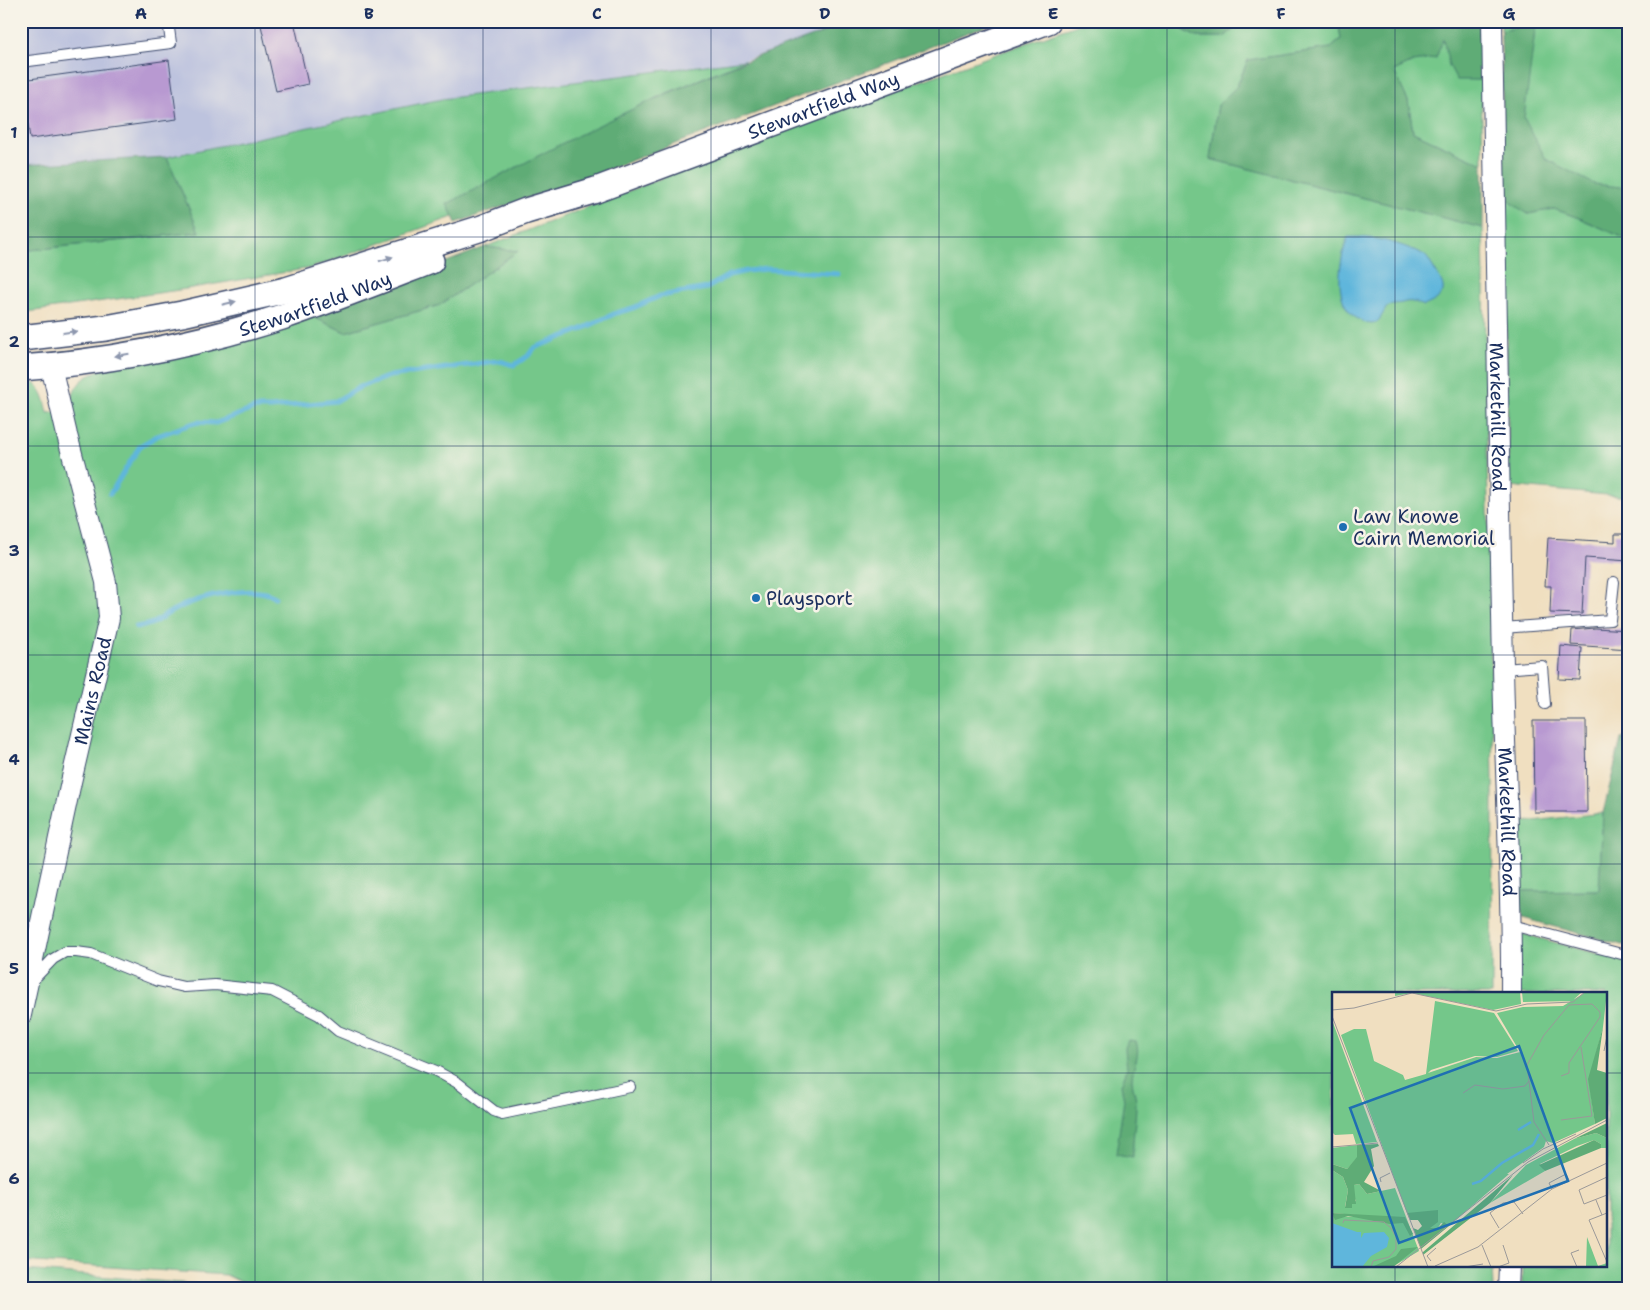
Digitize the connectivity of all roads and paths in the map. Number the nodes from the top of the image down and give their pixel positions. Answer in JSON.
{"nodes":[{"id":1,"x":168,"y":21,"type":"edge"},
{"id":2,"x":1048,"y":21,"type":"edge"},
{"id":3,"x":1492,"y":21,"type":"edge"},
{"id":4,"x":21,"y":62,"type":"edge"},
{"id":5,"x":596,"y":190,"type":"junction"},
{"id":6,"x":21,"y":338,"type":"edge"},
{"id":7,"x":51,"y":366,"type":"junction"},
{"id":8,"x":21,"y":368,"type":"edge"},
{"id":9,"x":1614,"y":582,"type":"dead end"},
{"id":10,"x":1502,"y":628,"type":"junction"},
{"id":11,"x":1503,"y":669,"type":"junction"},
{"id":12,"x":1545,"y":704,"type":"dead end"},
{"id":13,"x":1512,"y":925,"type":"junction"},
{"id":14,"x":1629,"y":956,"type":"edge"},
{"id":15,"x":28,"y":985,"type":"junction"},
{"id":16,"x":1511,"y":992,"type":"edge"},
{"id":17,"x":21,"y":1015,"type":"edge"},
{"id":18,"x":630,"y":1087,"type":"dead end"},
{"id":19,"x":1508,"y":1268,"type":"edge"},
{"id":20,"x":1508,"y":1289,"type":"edge"}],
"edges":[{"from":1,"to":4,"type":"lane"},
{"from":2,"to":5,"type":"street","name":"Stewartfield Way"},
{"from":3,"to":10,"type":"street","name":"Markethill Road"},
{"from":6,"to":5,"type":"street","name":"Stewartfield Way","one_way":true},
{"from":5,"to":7,"type":"street","name":"Stewartfield Way","one_way":true},
{"from":7,"to":8,"type":"street","name":"Stewartfield Way"},
{"from":7,"to":15,"type":"street","name":"Mains Road"},
{"from":9,"to":10,"type":"lane"},
{"from":10,"to":11,"type":"street","name":"Markethill Road"},
{"from":11,"to":12,"type":"lane"},
{"from":11,"to":13,"type":"street","name":"Markethill Road"},
{"from":13,"to":14,"type":"lane"},
{"from":13,"to":16,"type":"street","name":"Markethill Road"},
{"from":15,"to":17,"type":"street","name":"Mains Road"},
{"from":15,"to":18,"type":"lane"},
{"from":19,"to":20,"type":"street"}]}
